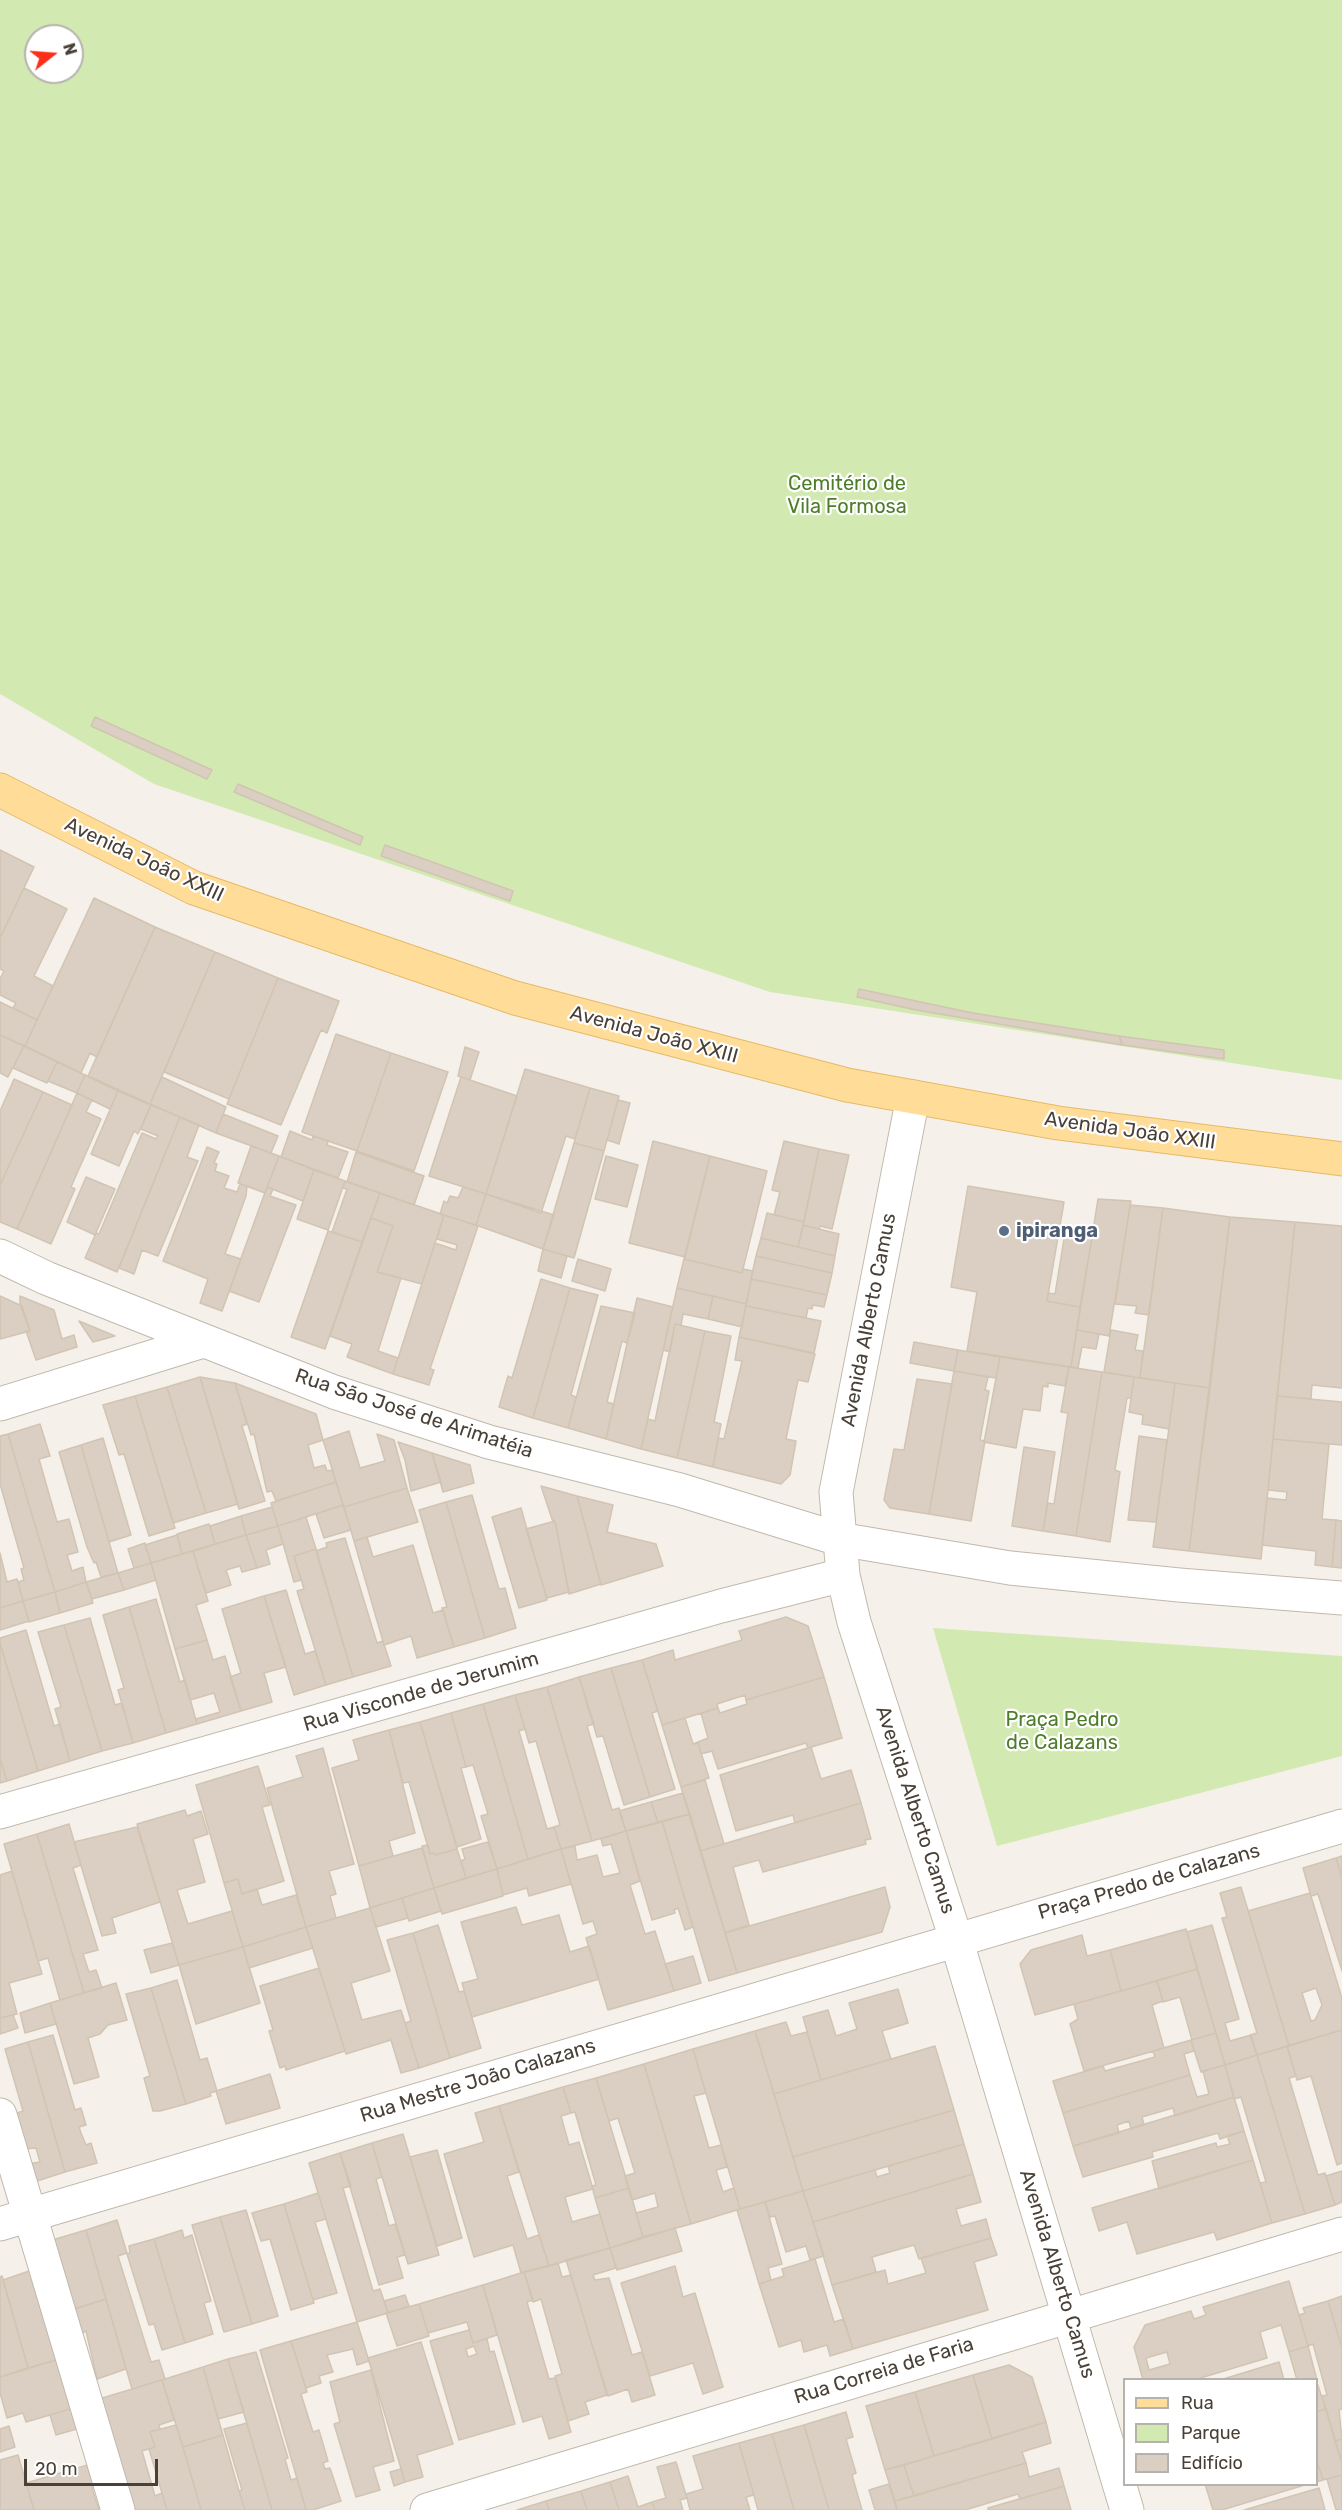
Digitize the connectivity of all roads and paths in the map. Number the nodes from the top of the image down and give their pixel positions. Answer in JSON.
{"nodes":[{"id":1,"x":0,"y":790,"type":"edge"},
{"id":2,"x":913,"y":1097,"type":"junction"},
{"id":3,"x":1342,"y":1159,"type":"edge"},
{"id":4,"x":0,"y":1256,"type":"edge"},
{"id":5,"x":203,"y":1341,"type":"junction"},
{"id":6,"x":0,"y":1404,"type":"edge"},
{"id":7,"x":839,"y":1539,"type":"junction"},
{"id":8,"x":843,"y":1575,"type":"junction"},
{"id":9,"x":1342,"y":1598,"type":"edge"},
{"id":10,"x":0,"y":1812,"type":"edge"},
{"id":11,"x":1342,"y":1826,"type":"edge"},
{"id":12,"x":956,"y":1939,"type":"junction"},
{"id":13,"x":0,"y":2115,"type":"edge"},
{"id":14,"x":15,"y":2220,"type":"edge"},
{"id":15,"x":1342,"y":2234,"type":"edge"},
{"id":16,"x":1070,"y":2314,"type":"junction"},
{"id":17,"x":118,"y":2510,"type":"edge"},
{"id":18,"x":427,"y":2510,"type":"edge"},
{"id":19,"x":1127,"y":2510,"type":"edge"}],
"edges":[{"from":1,"to":2,"type":"main road","name":"Avenida João XXIII"},
{"from":2,"to":3,"type":"main road","name":"Avenida João XXIII"},
{"from":2,"to":7,"type":"street","name":"Avenida Alberto Camus"},
{"from":4,"to":5,"type":"street","name":"Rua São José de Arimatéia"},
{"from":5,"to":6,"type":"street"},
{"from":5,"to":7,"type":"street","name":"Rua São José de Arimatéia"},
{"from":7,"to":8,"type":"street","name":"Avenida Alberto Camus"},
{"from":7,"to":9,"type":"street"},
{"from":8,"to":10,"type":"street","name":"Rua Visconde de Jerumim"},
{"from":8,"to":12,"type":"street","name":"Avenida Alberto Camus"},
{"from":11,"to":12,"type":"street","name":"Praça Predo de Calazans"},
{"from":12,"to":14,"type":"street","name":"Rua Mestre João Calazans"},
{"from":12,"to":16,"type":"street","name":"Avenida Alberto Camus"},
{"from":13,"to":14,"type":"street"},
{"from":14,"to":17,"type":"street"},
{"from":15,"to":16,"type":"street","name":"Rua Correia de Faria"},
{"from":16,"to":18,"type":"street","name":"Rua Correia de Faria"},
{"from":16,"to":19,"type":"street","name":"Avenida Alberto Camus"}]}
